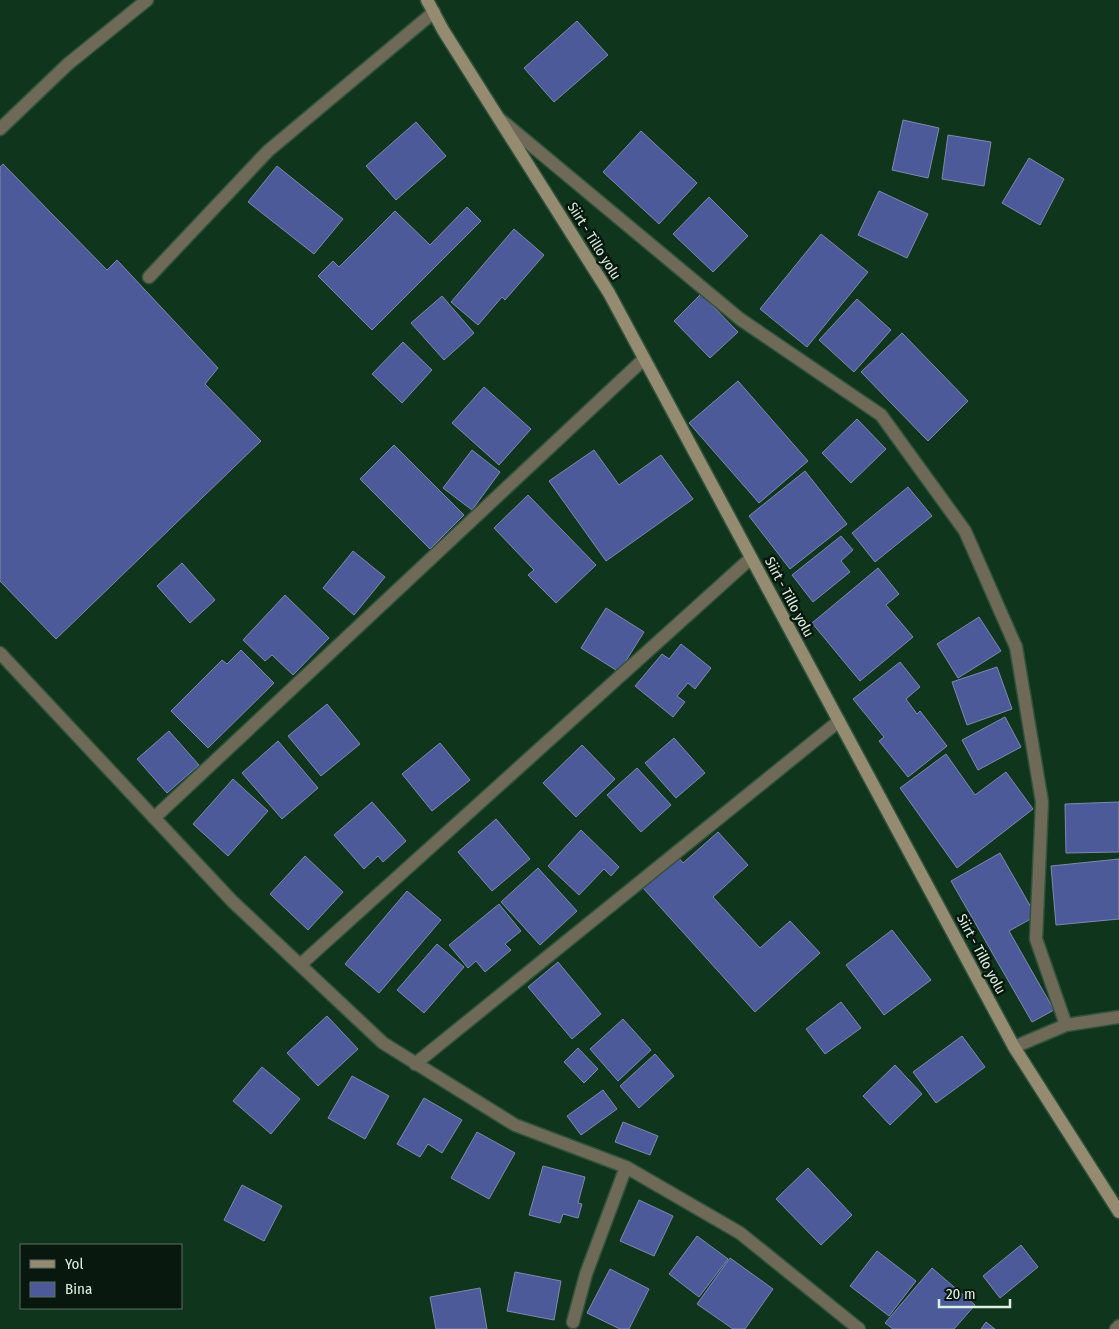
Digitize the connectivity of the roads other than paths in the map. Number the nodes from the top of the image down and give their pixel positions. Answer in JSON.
{"nodes":[{"id":1,"x":147,"y":0,"type":"edge"},
{"id":2,"x":428,"y":0,"type":"edge"},
{"id":3,"x":434,"y":12,"type":"junction"},
{"id":4,"x":498,"y":116,"type":"junction"},
{"id":5,"x":0,"y":129,"type":"edge"},
{"id":6,"x":149,"y":277,"type":"dead end"},
{"id":7,"x":644,"y":359,"type":"junction"},
{"id":8,"x":751,"y":558,"type":"junction"},
{"id":9,"x":0,"y":653,"type":"edge"},
{"id":10,"x":838,"y":721,"type":"junction"},
{"id":11,"x":154,"y":818,"type":"junction"},
{"id":12,"x":300,"y":965,"type":"junction"},
{"id":13,"x":1119,"y":1018,"type":"edge"},
{"id":14,"x":1066,"y":1026,"type":"junction"},
{"id":15,"x":1014,"y":1047,"type":"junction"},
{"id":16,"x":415,"y":1064,"type":"junction"},
{"id":17,"x":626,"y":1167,"type":"junction"},
{"id":18,"x":1119,"y":1212,"type":"edge"},
{"id":19,"x":573,"y":1322,"type":"dead end"},
{"id":20,"x":1119,"y":1326,"type":"edge"},
{"id":21,"x":859,"y":1329,"type":"edge"},
{"id":22,"x":1116,"y":1329,"type":"edge"}],
"edges":[{"from":1,"to":5,"type":"street"},
{"from":2,"to":3,"type":"main road","name":"Siirt - Tillo yolu"},
{"from":3,"to":4,"type":"main road","name":"Siirt - Tillo yolu"},
{"from":3,"to":6,"type":"street"},
{"from":4,"to":7,"type":"main road","name":"Siirt - Tillo yolu"},
{"from":4,"to":14,"type":"street"},
{"from":7,"to":8,"type":"main road","name":"Siirt - Tillo yolu"},
{"from":7,"to":11,"type":"street"},
{"from":8,"to":10,"type":"main road","name":"Siirt - Tillo yolu"},
{"from":8,"to":12,"type":"street"},
{"from":9,"to":11,"type":"street"},
{"from":10,"to":15,"type":"main road","name":"Siirt - Tillo yolu"},
{"from":10,"to":16,"type":"street"},
{"from":11,"to":12,"type":"street"},
{"from":12,"to":16,"type":"street"},
{"from":13,"to":14,"type":"street"},
{"from":14,"to":15,"type":"street"},
{"from":15,"to":18,"type":"main road","name":"Siirt - Tillo yolu"},
{"from":16,"to":17,"type":"street"},
{"from":17,"to":19,"type":"street"},
{"from":17,"to":21,"type":"street"},
{"from":20,"to":22,"type":"street"}]}
